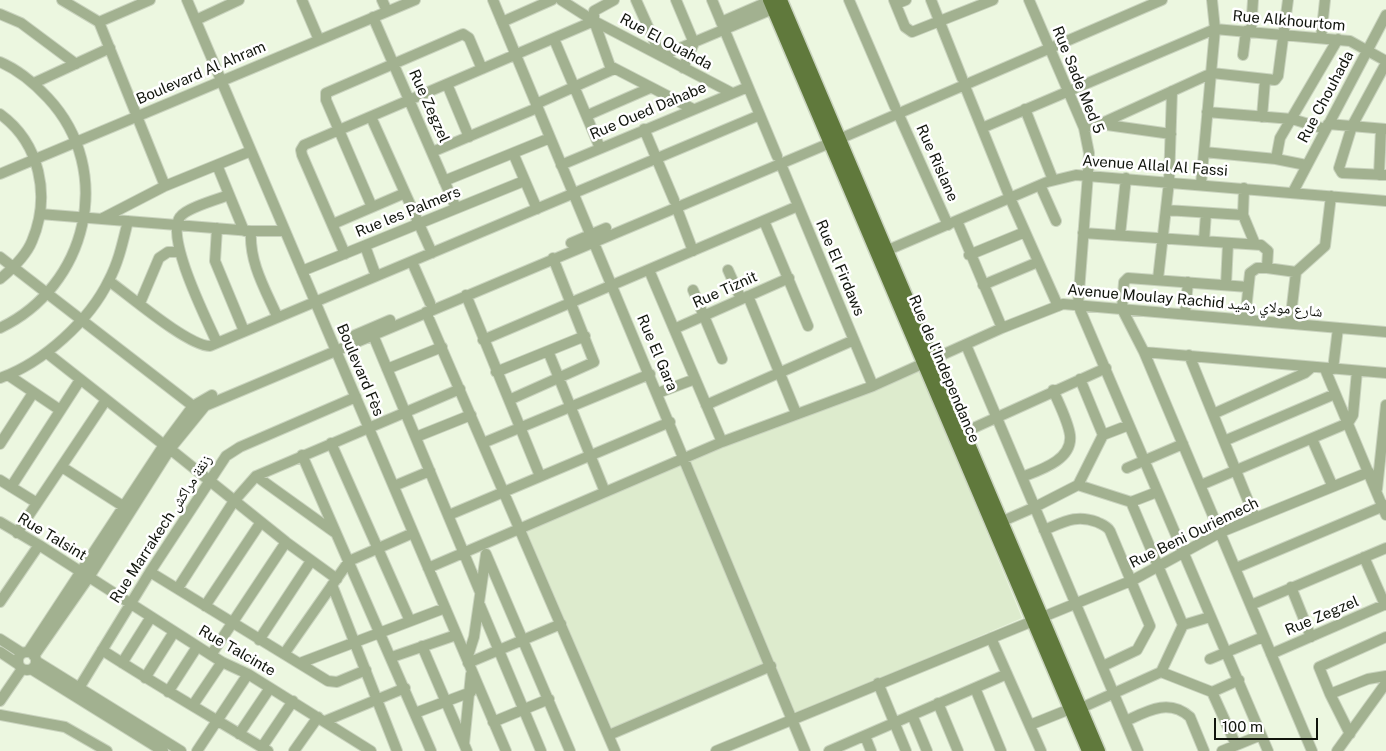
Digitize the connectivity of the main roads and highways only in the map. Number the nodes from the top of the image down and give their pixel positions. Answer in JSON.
{"nodes":[{"id":1,"x":773,"y":2,"type":"edge"},
{"id":2,"x":1076,"y":708,"type":"junction"},
{"id":3,"x":1088,"y":751,"type":"edge"},
{"id":4,"x":1099,"y":751,"type":"edge"}],
"edges":[{"from":1,"to":2,"type":"main road","name":"Rue de l'Independance"},
{"from":2,"to":3,"type":"main road","name":"Rue de l'Independance"},
{"from":2,"to":4,"type":"main road","name":"Rue de l'Independance"}]}
